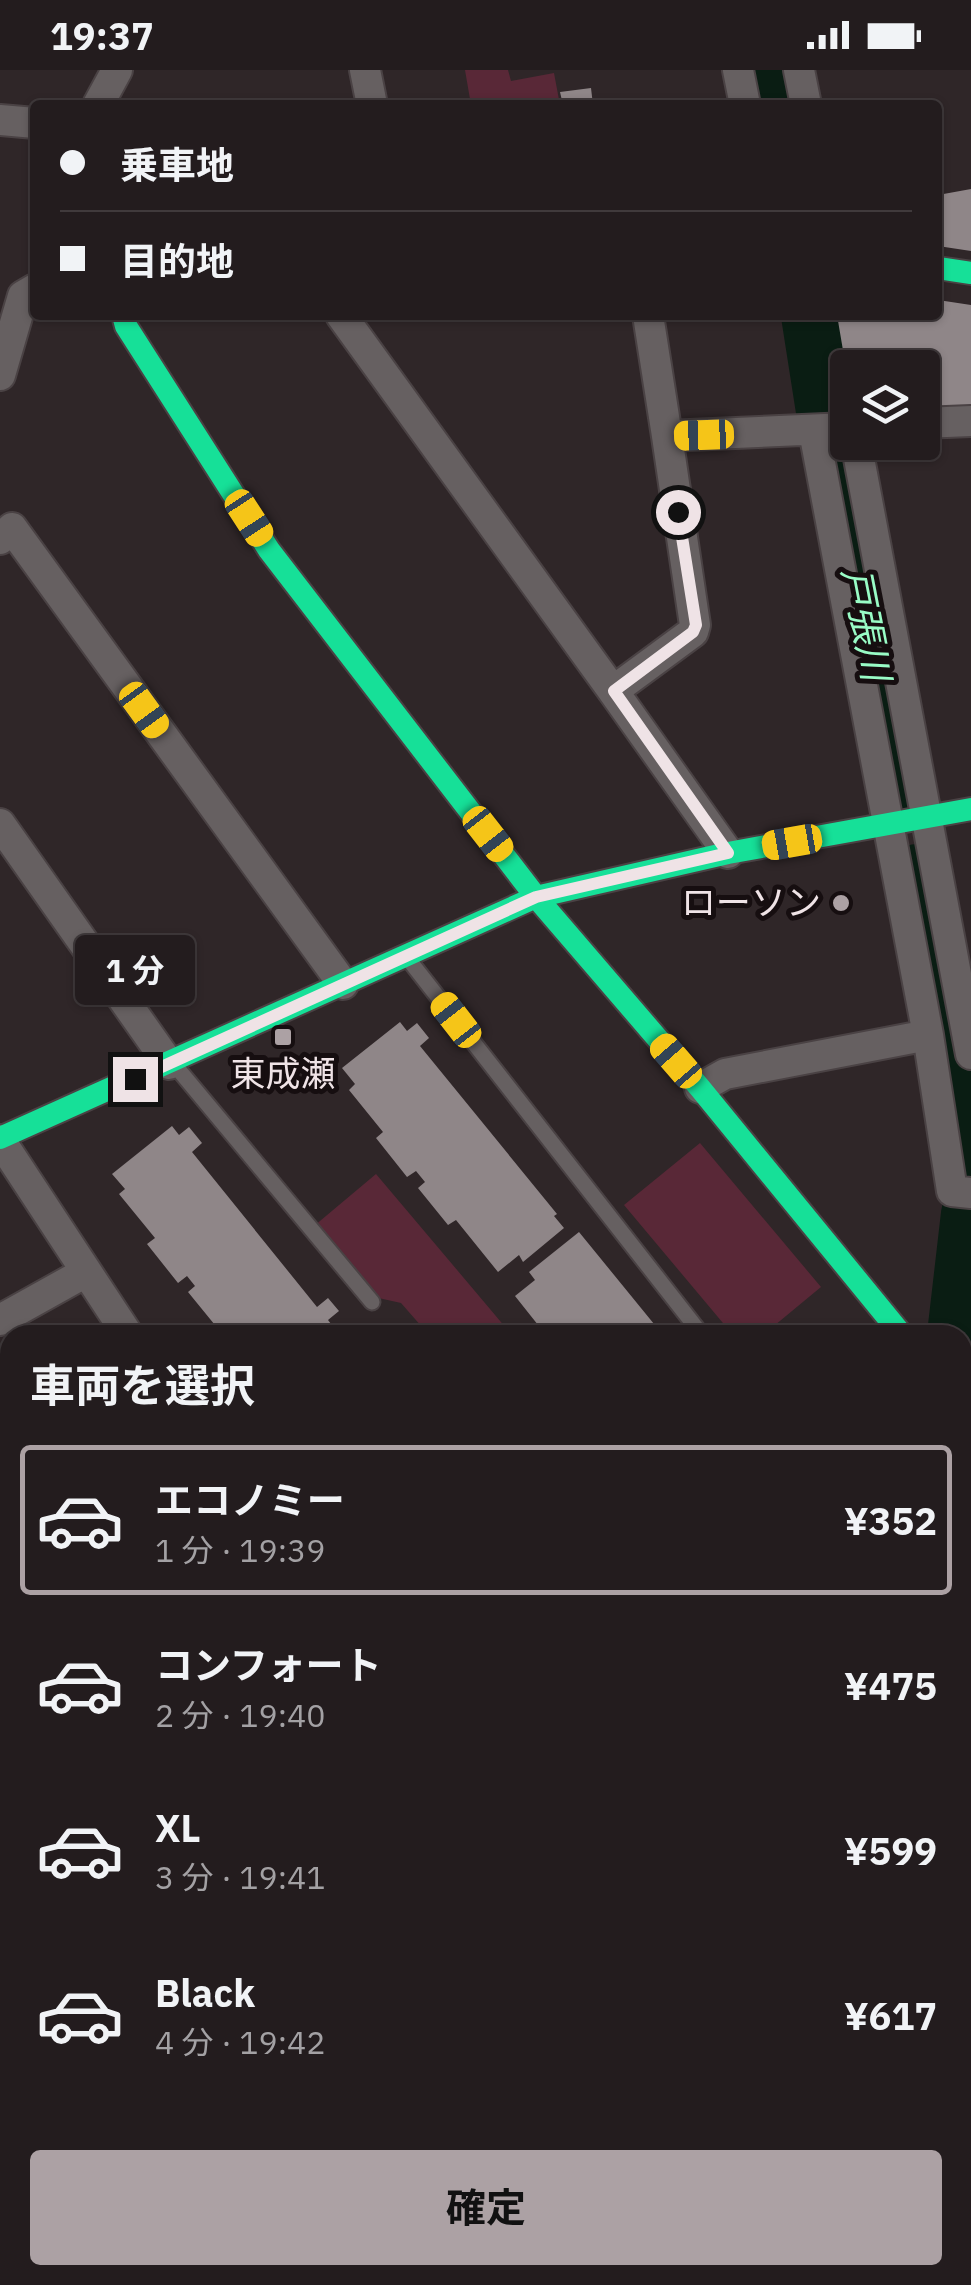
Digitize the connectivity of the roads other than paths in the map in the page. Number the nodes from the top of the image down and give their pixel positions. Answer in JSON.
{"nodes":[{"id":1,"x":117,"y":70,"type":"edge"},
{"id":2,"x":365,"y":70,"type":"edge"},
{"id":3,"x":738,"y":70,"type":"edge"},
{"id":4,"x":798,"y":70,"type":"edge"},
{"id":5,"x":101,"y":100,"type":"edge"},
{"id":6,"x":371,"y":100,"type":"edge"},
{"id":7,"x":744,"y":100,"type":"edge"},
{"id":8,"x":805,"y":100,"type":"edge"},
{"id":9,"x":0,"y":120,"type":"edge"},
{"id":10,"x":30,"y":123,"type":"edge"},
{"id":11,"x":942,"y":269,"type":"edge"},
{"id":12,"x":971,"y":273,"type":"edge"},
{"id":13,"x":19,"y":295,"type":"edge"},
{"id":14,"x":124,"y":320,"type":"edge"},
{"id":15,"x":345,"y":320,"type":"edge"},
{"id":16,"x":649,"y":320,"type":"edge"},
{"id":17,"x":0,"y":375,"type":"edge"},
{"id":18,"x":971,"y":420,"type":"edge"},
{"id":19,"x":940,"y":423,"type":"edge"},
{"id":20,"x":830,"y":430,"type":"edge"},
{"id":21,"x":814,"y":431,"type":"junction"},
{"id":22,"x":667,"y":436,"type":"junction"},
{"id":23,"x":859,"y":460,"type":"edge"},
{"id":24,"x":4,"y":526,"type":"edge"},
{"id":25,"x":614,"y":691,"type":"junction"},
{"id":26,"x":971,"y":809,"type":"edge"},
{"id":27,"x":926,"y":818,"type":"junction"},
{"id":28,"x":0,"y":824,"type":"edge"},
{"id":29,"x":890,"y":826,"type":"junction"},
{"id":30,"x":728,"y":853,"type":"junction"},
{"id":31,"x":536,"y":897,"type":"junction"},
{"id":32,"x":407,"y":958,"type":"junction"},
{"id":33,"x":343,"y":984,"type":"junction"},
{"id":34,"x":928,"y":1035,"type":"junction"},
{"id":35,"x":971,"y":1054,"type":"edge"},
{"id":36,"x":171,"y":1063,"type":"junction"},
{"id":37,"x":700,"y":1088,"type":"junction"},
{"id":38,"x":0,"y":1139,"type":"edge"},
{"id":39,"x":971,"y":1193,"type":"edge"},
{"id":40,"x":86,"y":1272,"type":"junction"},
{"id":41,"x":372,"y":1302,"type":"dead end"},
{"id":42,"x":0,"y":1320,"type":"edge"},
{"id":43,"x":121,"y":1325,"type":"edge"},
{"id":44,"x":694,"y":1325,"type":"edge"},
{"id":45,"x":894,"y":1325,"type":"edge"}],
"edges":[{"from":1,"to":5,"type":"street"},
{"from":2,"to":6,"type":"street"},
{"from":3,"to":7,"type":"street"},
{"from":4,"to":8,"type":"street"},
{"from":9,"to":10,"type":"street"},
{"from":11,"to":12,"type":"main road"},
{"from":13,"to":17,"type":"street"},
{"from":14,"to":31,"type":"main road"},
{"from":15,"to":25,"type":"street"},
{"from":16,"to":22,"type":"street"},
{"from":18,"to":19,"type":"street"},
{"from":20,"to":21,"type":"street"},
{"from":21,"to":22,"type":"street"},
{"from":21,"to":29,"type":"street"},
{"from":22,"to":25,"type":"street"},
{"from":23,"to":27,"type":"street"},
{"from":24,"to":33,"type":"street"},
{"from":25,"to":30,"type":"street"},
{"from":26,"to":27,"type":"main road"},
{"from":27,"to":29,"type":"main road"},
{"from":27,"to":35,"type":"street"},
{"from":28,"to":36,"type":"street"},
{"from":29,"to":30,"type":"main road"},
{"from":29,"to":34,"type":"street"},
{"from":30,"to":31,"type":"main road"},
{"from":31,"to":32,"type":"main road"},
{"from":31,"to":37,"type":"main road"},
{"from":32,"to":33,"type":"main road"},
{"from":32,"to":44,"type":"lane"},
{"from":33,"to":36,"type":"main road"},
{"from":34,"to":37,"type":"street"},
{"from":34,"to":39,"type":"street"},
{"from":36,"to":38,"type":"main road"},
{"from":36,"to":41,"type":"lane"},
{"from":37,"to":45,"type":"main road"},
{"from":38,"to":40,"type":"street"},
{"from":40,"to":42,"type":"street"},
{"from":40,"to":43,"type":"street"}]}
